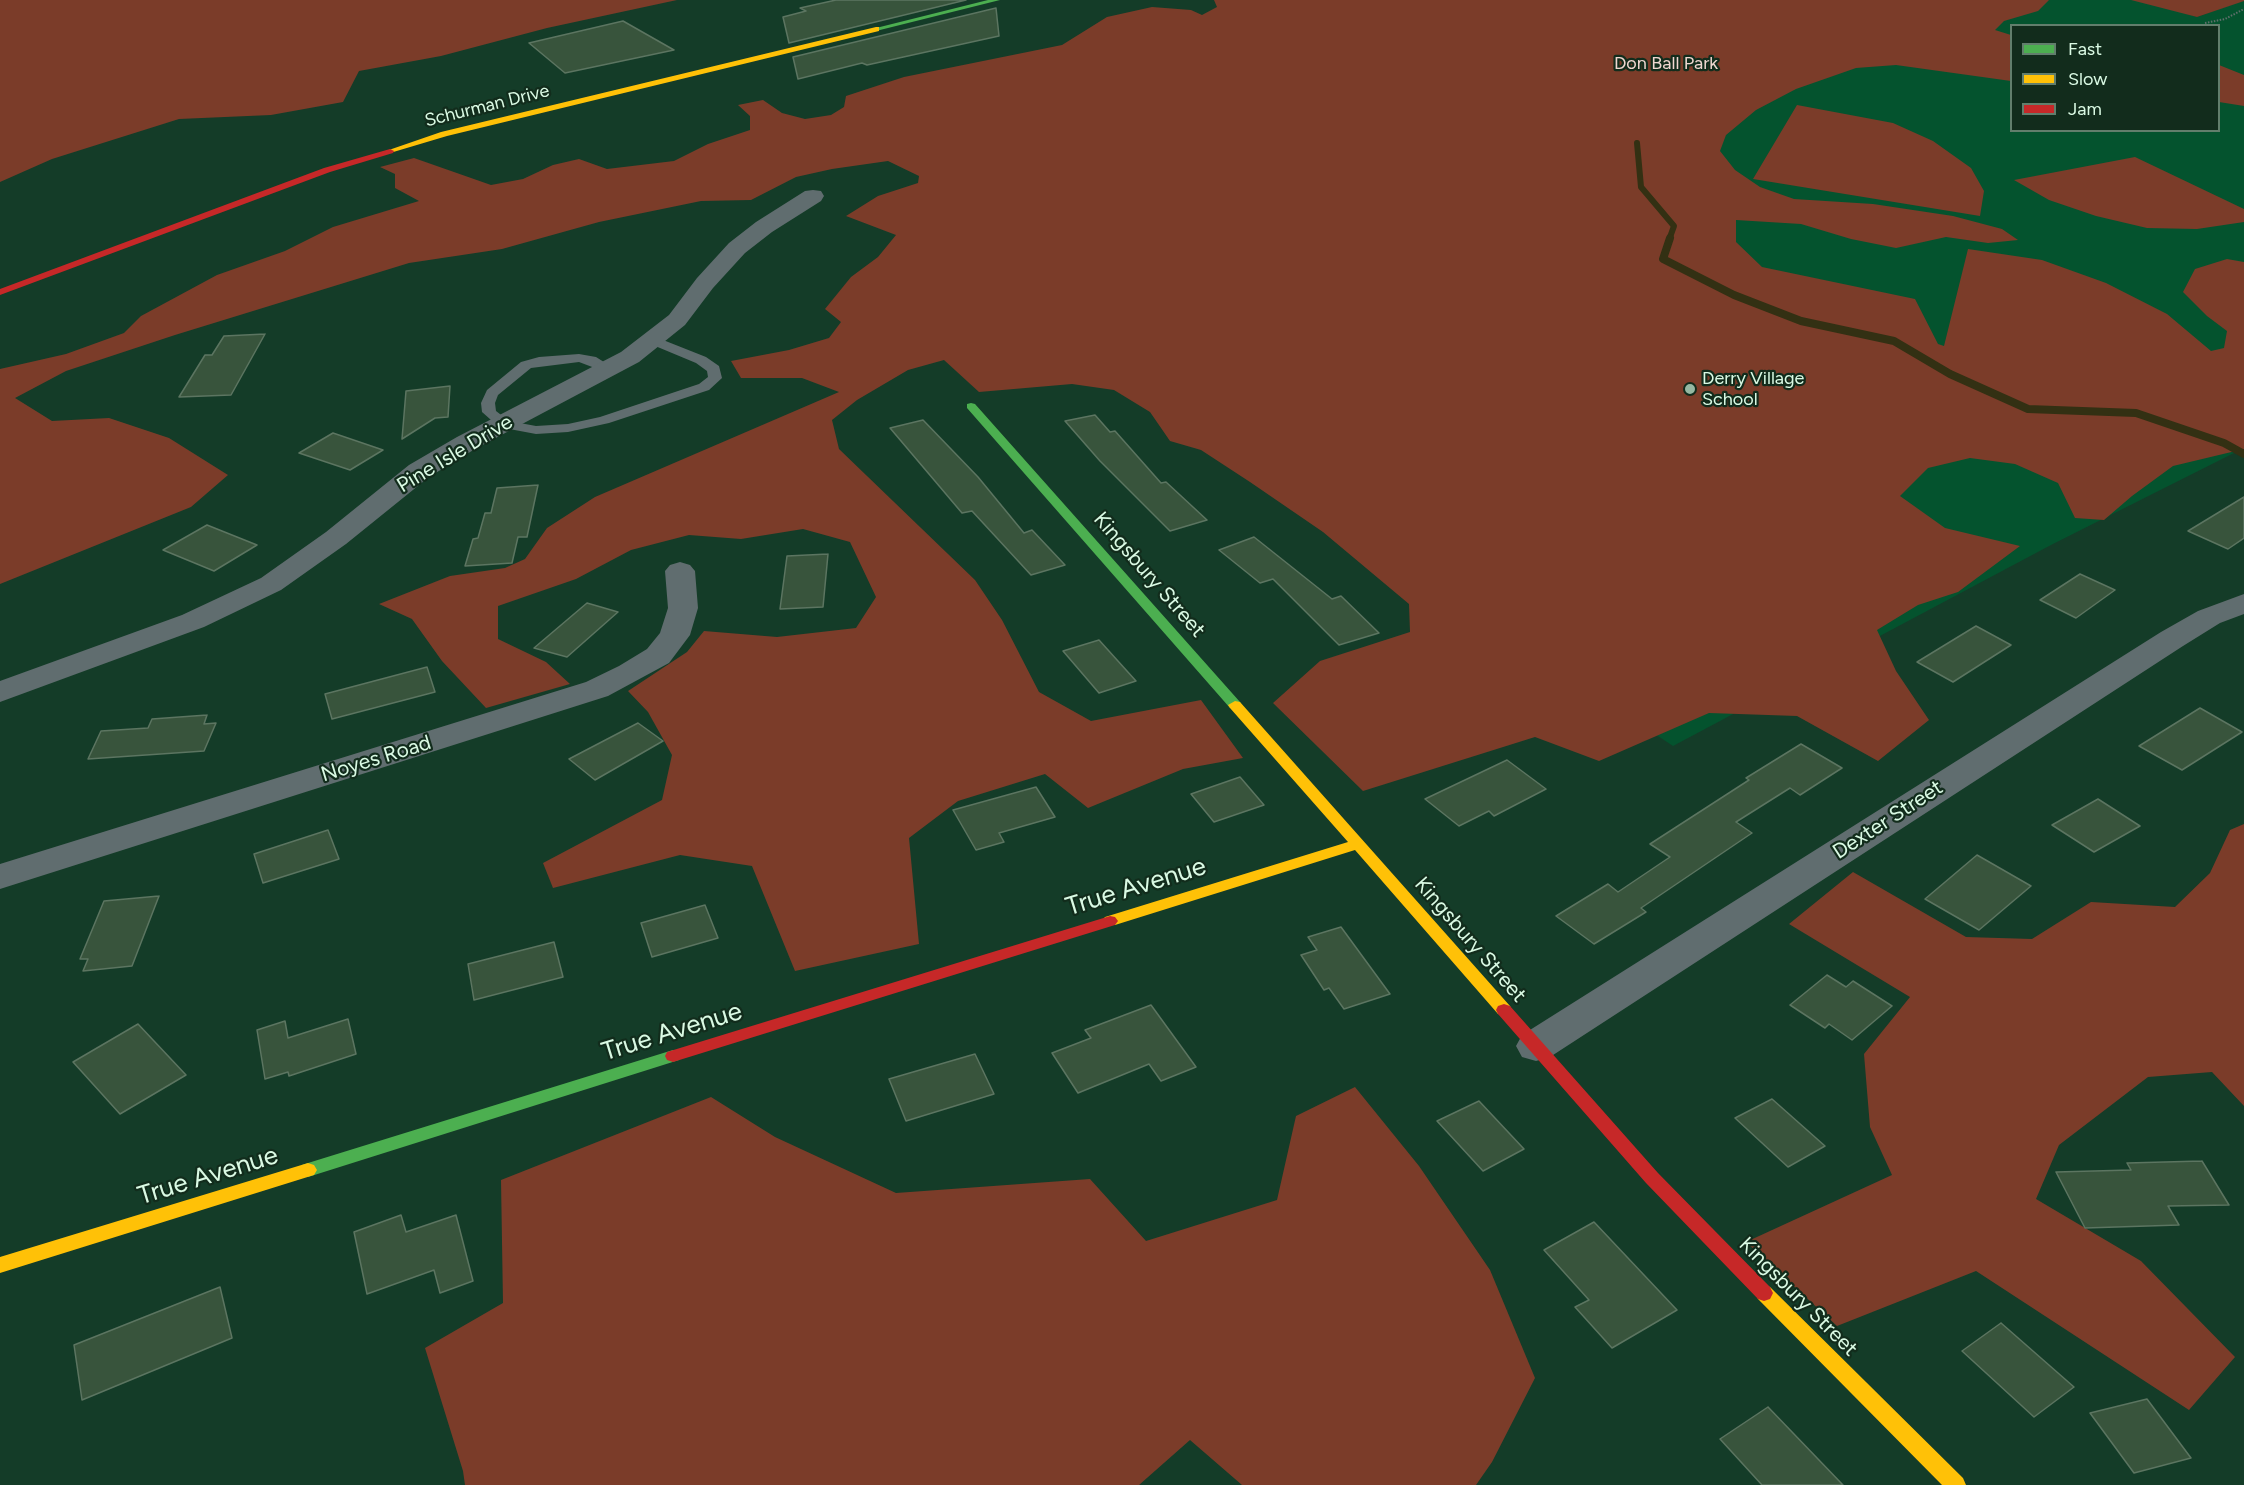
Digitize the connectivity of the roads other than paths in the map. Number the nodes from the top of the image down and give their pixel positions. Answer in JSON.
{"nodes":[{"id":1,"x":997,"y":0,"type":"edge"},
{"id":2,"x":813,"y":196,"type":"dead end"},
{"id":3,"x":0,"y":292,"type":"edge"},
{"id":4,"x":653,"y":340,"type":"junction"},
{"id":5,"x":608,"y":369,"type":"junction"},
{"id":6,"x":971,"y":406,"type":"dead end"},
{"id":7,"x":504,"y":424,"type":"junction"},
{"id":8,"x":680,"y":571,"type":"dead end"},
{"id":9,"x":2244,"y":603,"type":"edge"},
{"id":10,"x":0,"y":692,"type":"edge"},
{"id":11,"x":1358,"y":844,"type":"junction"},
{"id":12,"x":0,"y":877,"type":"edge"},
{"id":13,"x":1536,"y":1046,"type":"junction"},
{"id":14,"x":0,"y":1265,"type":"edge"},
{"id":15,"x":1956,"y":1485,"type":"edge"}],
"edges":[{"from":1,"to":3,"type":"street","name":"Schurman Drive"},
{"from":2,"to":4,"type":"street","name":"Pine Isle Drive"},
{"from":4,"to":5,"type":"street","name":"Pine Isle Drive"},
{"from":4,"to":7,"type":"lane"},
{"from":5,"to":7,"type":"street","name":"Pine Isle Drive"},
{"from":5,"to":7,"type":"lane"},
{"from":6,"to":11,"type":"street","name":"Kingsbury Street"},
{"from":7,"to":10,"type":"street","name":"Pine Isle Drive"},
{"from":8,"to":12,"type":"street","name":"Noyes Road"},
{"from":9,"to":13,"type":"street","name":"Dexter Street"},
{"from":11,"to":13,"type":"street","name":"Kingsbury Street"},
{"from":11,"to":14,"type":"street","name":"True Avenue"},
{"from":13,"to":15,"type":"street","name":"Kingsbury Street"}]}
